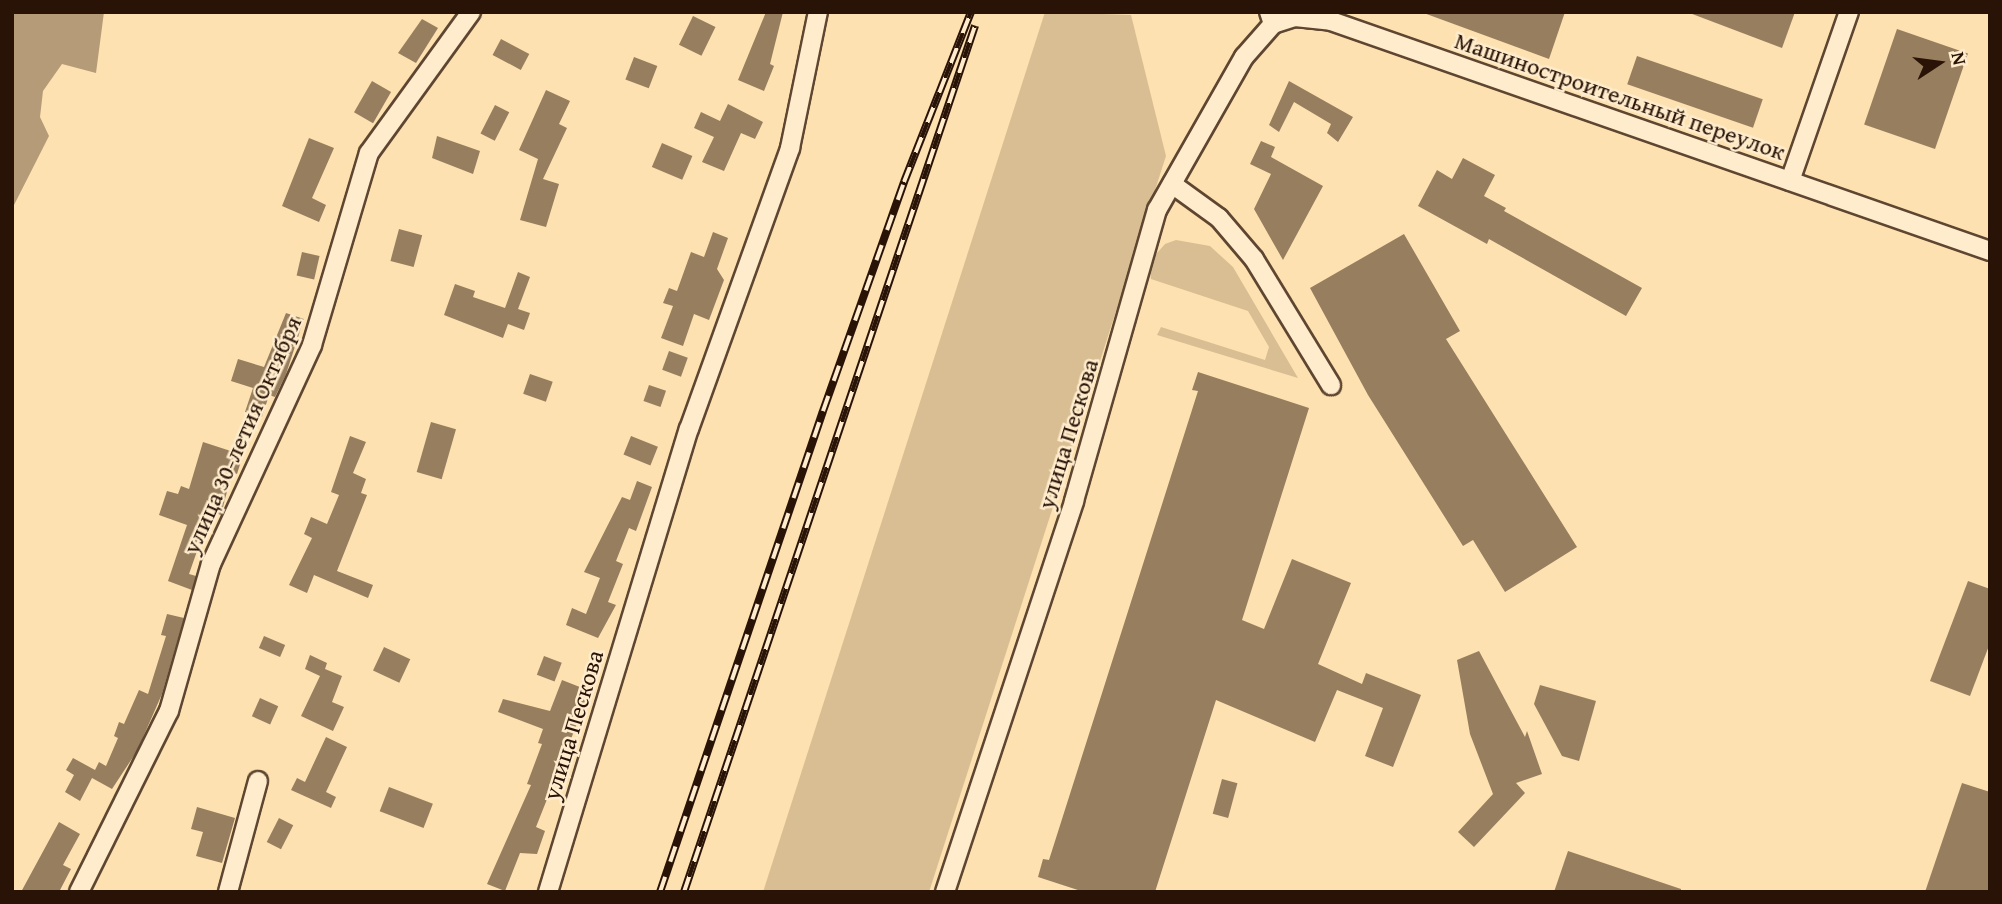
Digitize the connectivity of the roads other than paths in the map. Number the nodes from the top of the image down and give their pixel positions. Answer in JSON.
{"nodes":[{"id":1,"x":471,"y":12,"type":"edge"},
{"id":2,"x":818,"y":12,"type":"edge"},
{"id":3,"x":1849,"y":12,"type":"edge"},
{"id":4,"x":1271,"y":18,"type":"edge"},
{"id":5,"x":1790,"y":181,"type":"junction"},
{"id":6,"x":1172,"y":184,"type":"junction"},
{"id":7,"x":1990,"y":251,"type":"edge"},
{"id":8,"x":1331,"y":385,"type":"dead end"},
{"id":9,"x":258,"y":781,"type":"dead end"},
{"id":10,"x":79,"y":892,"type":"edge"},
{"id":11,"x":228,"y":892,"type":"edge"},
{"id":12,"x":548,"y":892,"type":"edge"},
{"id":13,"x":945,"y":892,"type":"edge"}],
"edges":[{"from":1,"to":10,"type":"street","name":"улица 30-летия Октября"},
{"from":2,"to":12,"type":"street","name":"улица Пескова"},
{"from":3,"to":5,"type":"street","name":"Машиностроительный переулок"},
{"from":4,"to":5,"type":"street","name":"Машиностроительный переулок"},
{"from":4,"to":6,"type":"street","name":"улица Пескова"},
{"from":5,"to":7,"type":"street","name":"Машиностроительный переулок"},
{"from":6,"to":8,"type":"street"},
{"from":6,"to":13,"type":"street","name":"улица Пескова"},
{"from":9,"to":11,"type":"street"}]}
